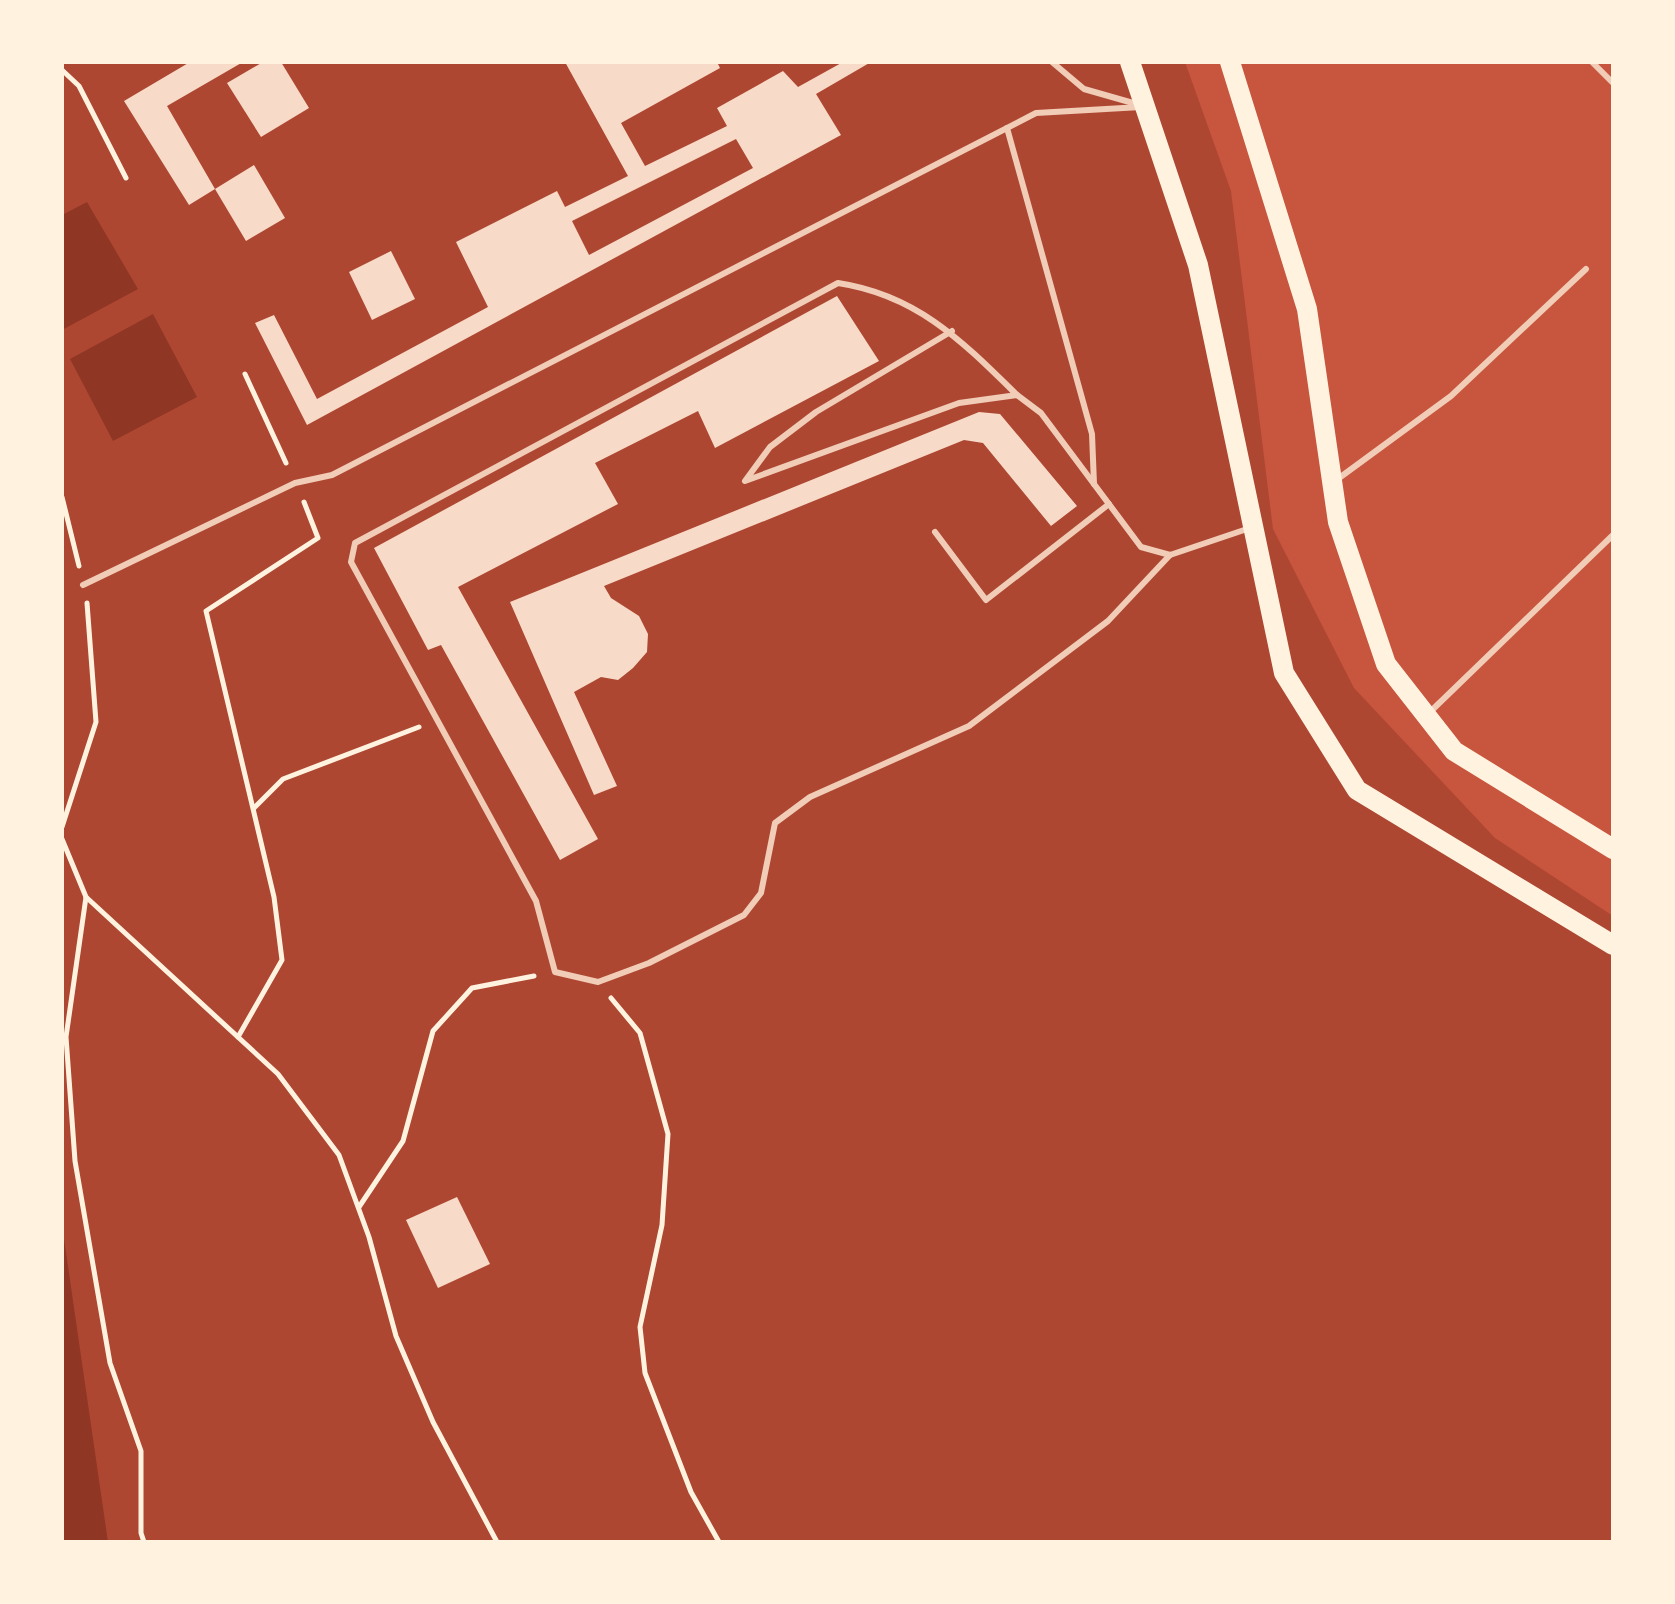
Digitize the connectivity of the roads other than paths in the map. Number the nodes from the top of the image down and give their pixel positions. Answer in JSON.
{"nodes":[{"id":1,"x":1052,"y":62,"type":"edge"},
{"id":2,"x":1130,"y":62,"type":"edge"},
{"id":3,"x":1230,"y":62,"type":"edge"},
{"id":4,"x":1592,"y":62,"type":"edge"},
{"id":5,"x":1613,"y":83,"type":"edge"},
{"id":6,"x":1145,"y":106,"type":"junction"},
{"id":7,"x":1007,"y":128,"type":"junction"},
{"id":8,"x":1586,"y":269,"type":"dead end"},
{"id":9,"x":952,"y":331,"type":"junction"},
{"id":10,"x":1017,"y":395,"type":"junction"},
{"id":11,"x":1332,"y":483,"type":"junction"},
{"id":12,"x":1094,"y":484,"type":"junction"},
{"id":13,"x":1109,"y":504,"type":"junction"},
{"id":14,"x":1253,"y":527,"type":"junction"},
{"id":15,"x":935,"y":532,"type":"dead end"},
{"id":16,"x":1613,"y":535,"type":"edge"},
{"id":17,"x":1170,"y":555,"type":"junction"},
{"id":18,"x":83,"y":585,"type":"road end"},
{"id":19,"x":1426,"y":715,"type":"junction"},
{"id":20,"x":1613,"y":849,"type":"edge"},
{"id":21,"x":1613,"y":945,"type":"edge"}],
"edges":[{"from":1,"to":6,"type":"lane"},
{"from":2,"to":6,"type":"main road"},
{"from":3,"to":11,"type":"main road"},
{"from":4,"to":5,"type":"lane"},
{"from":6,"to":7,"type":"lane"},
{"from":6,"to":14,"type":"main road"},
{"from":7,"to":12,"type":"lane"},
{"from":7,"to":18,"type":"lane"},
{"from":8,"to":11,"type":"lane"},
{"from":9,"to":10,"type":"lane"},
{"from":9,"to":10,"type":"lane"},
{"from":9,"to":17,"type":"lane"},
{"from":10,"to":12,"type":"lane"},
{"from":11,"to":19,"type":"main road"},
{"from":12,"to":13,"type":"lane"},
{"from":13,"to":15,"type":"lane"},
{"from":13,"to":17,"type":"lane"},
{"from":14,"to":17,"type":"lane"},
{"from":14,"to":21,"type":"main road"},
{"from":16,"to":19,"type":"lane"},
{"from":19,"to":20,"type":"main road"}]}
